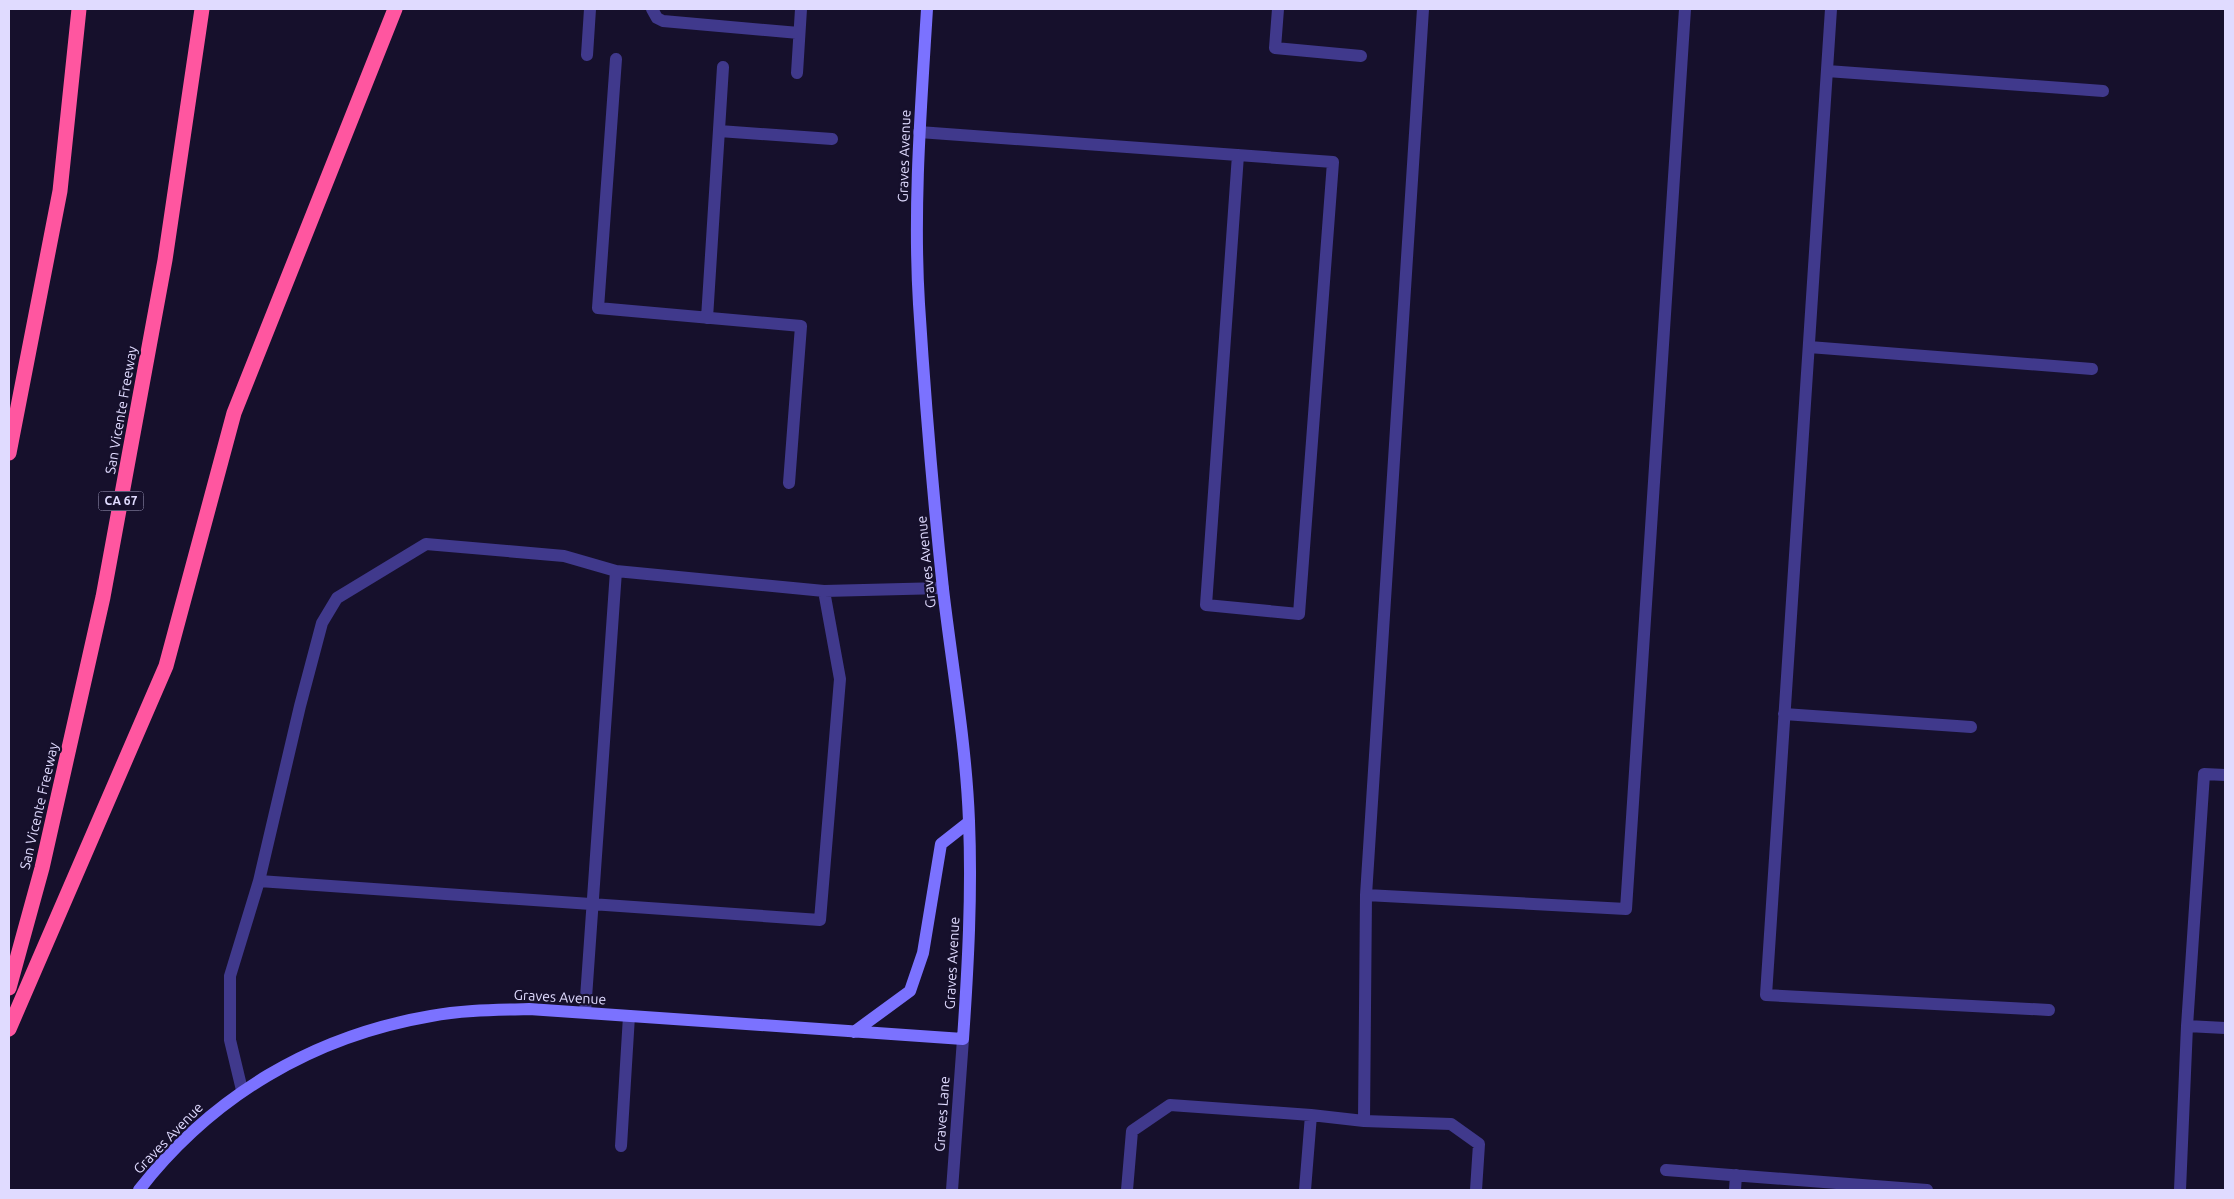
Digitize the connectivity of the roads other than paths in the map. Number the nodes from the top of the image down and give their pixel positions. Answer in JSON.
{"nodes":[{"id":1,"x":79,"y":9,"type":"edge"},
{"id":2,"x":202,"y":9,"type":"edge"},
{"id":3,"x":395,"y":9,"type":"edge"},
{"id":4,"x":590,"y":9,"type":"edge"},
{"id":5,"x":652,"y":9,"type":"edge"},
{"id":6,"x":800,"y":9,"type":"edge"},
{"id":7,"x":927,"y":9,"type":"edge"},
{"id":8,"x":1278,"y":9,"type":"edge"},
{"id":9,"x":1423,"y":9,"type":"edge"},
{"id":10,"x":1685,"y":9,"type":"edge"},
{"id":11,"x":1831,"y":9,"type":"edge"},
{"id":12,"x":799,"y":32,"type":"junction"},
{"id":13,"x":586,"y":55,"type":"dead end"},
{"id":14,"x":1361,"y":56,"type":"dead end"},
{"id":15,"x":616,"y":59,"type":"dead end"},
{"id":16,"x":723,"y":68,"type":"dead end"},
{"id":17,"x":1828,"y":71,"type":"junction"},
{"id":18,"x":797,"y":73,"type":"dead end"},
{"id":19,"x":2103,"y":91,"type":"dead end"},
{"id":20,"x":719,"y":131,"type":"junction"},
{"id":21,"x":919,"y":132,"type":"junction"},
{"id":22,"x":832,"y":139,"type":"dead end"},
{"id":23,"x":1238,"y":155,"type":"junction"},
{"id":24,"x":707,"y":318,"type":"junction"},
{"id":25,"x":1809,"y":347,"type":"junction"},
{"id":26,"x":2092,"y":369,"type":"dead end"},
{"id":27,"x":9,"y":453,"type":"edge"},
{"id":28,"x":789,"y":483,"type":"dead end"},
{"id":29,"x":616,"y":571,"type":"junction"},
{"id":30,"x":943,"y":588,"type":"junction"},
{"id":31,"x":824,"y":591,"type":"junction"},
{"id":32,"x":1784,"y":714,"type":"junction"},
{"id":33,"x":1971,"y":726,"type":"dead end"},
{"id":34,"x":2225,"y":775,"type":"edge"},
{"id":35,"x":969,"y":822,"type":"junction"},
{"id":36,"x":259,"y":881,"type":"junction"},
{"id":37,"x":1366,"y":895,"type":"junction"},
{"id":38,"x":593,"y":905,"type":"junction"},
{"id":39,"x":9,"y":988,"type":"edge"},
{"id":40,"x":2049,"y":1010,"type":"dead end"},
{"id":41,"x":585,"y":1012,"type":"junction"},
{"id":42,"x":629,"y":1016,"type":"junction"},
{"id":43,"x":2187,"y":1026,"type":"junction"},
{"id":44,"x":2225,"y":1028,"type":"edge"},
{"id":45,"x":9,"y":1029,"type":"edge"},
{"id":46,"x":854,"y":1032,"type":"junction"},
{"id":47,"x":963,"y":1039,"type":"junction"},
{"id":48,"x":242,"y":1090,"type":"junction"},
{"id":49,"x":1310,"y":1115,"type":"junction"},
{"id":50,"x":1364,"y":1121,"type":"junction"},
{"id":51,"x":622,"y":1146,"type":"dead end"},
{"id":52,"x":1666,"y":1170,"type":"dead end"},
{"id":53,"x":1736,"y":1175,"type":"junction"},
{"id":54,"x":139,"y":1190,"type":"edge"},
{"id":55,"x":952,"y":1190,"type":"edge"},
{"id":56,"x":1127,"y":1190,"type":"edge"},
{"id":57,"x":1305,"y":1190,"type":"edge"},
{"id":58,"x":1476,"y":1190,"type":"edge"},
{"id":59,"x":1735,"y":1190,"type":"edge"},
{"id":60,"x":1927,"y":1190,"type":"edge"},
{"id":61,"x":2180,"y":1190,"type":"edge"}],
"edges":[{"from":1,"to":27,"type":"highway"},
{"from":2,"to":39,"type":"highway","name":"San Vicente Freeway","number":"CA 67"},
{"from":3,"to":45,"type":"highway"},
{"from":4,"to":13,"type":"street"},
{"from":5,"to":12,"type":"street"},
{"from":6,"to":12,"type":"street"},
{"from":7,"to":21,"type":"main road","name":"Graves Avenue"},
{"from":8,"to":14,"type":"street"},
{"from":9,"to":37,"type":"street"},
{"from":10,"to":37,"type":"street"},
{"from":11,"to":17,"type":"street"},
{"from":12,"to":18,"type":"street"},
{"from":15,"to":24,"type":"street"},
{"from":16,"to":20,"type":"street"},
{"from":17,"to":19,"type":"street"},
{"from":17,"to":25,"type":"street"},
{"from":20,"to":22,"type":"street"},
{"from":20,"to":24,"type":"street"},
{"from":21,"to":23,"type":"street"},
{"from":21,"to":30,"type":"main road","name":"Graves Avenue"},
{"from":23,"to":23,"type":"street"},
{"from":24,"to":28,"type":"street"},
{"from":25,"to":26,"type":"street"},
{"from":25,"to":32,"type":"street"},
{"from":29,"to":31,"type":"street"},
{"from":29,"to":36,"type":"street"},
{"from":29,"to":38,"type":"street"},
{"from":30,"to":31,"type":"street"},
{"from":30,"to":35,"type":"main road","name":"Graves Avenue"},
{"from":31,"to":38,"type":"street"},
{"from":32,"to":33,"type":"street"},
{"from":32,"to":40,"type":"street"},
{"from":34,"to":43,"type":"street"},
{"from":35,"to":46,"type":"main road"},
{"from":35,"to":47,"type":"main road","name":"Graves Avenue"},
{"from":36,"to":38,"type":"street"},
{"from":36,"to":48,"type":"street"},
{"from":37,"to":50,"type":"street"},
{"from":38,"to":41,"type":"street"},
{"from":41,"to":42,"type":"main road","name":"Graves Avenue"},
{"from":41,"to":48,"type":"main road","name":"Graves Avenue"},
{"from":42,"to":46,"type":"main road","name":"Graves Avenue"},
{"from":42,"to":51,"type":"street"},
{"from":43,"to":44,"type":"street"},
{"from":43,"to":61,"type":"street"},
{"from":46,"to":47,"type":"main road","name":"Graves Avenue"},
{"from":47,"to":55,"type":"street","name":"Graves Lane"},
{"from":48,"to":54,"type":"main road","name":"Graves Avenue"},
{"from":49,"to":50,"type":"street"},
{"from":49,"to":56,"type":"street"},
{"from":49,"to":57,"type":"street"},
{"from":50,"to":58,"type":"street"},
{"from":52,"to":53,"type":"street"},
{"from":53,"to":59,"type":"street"},
{"from":53,"to":60,"type":"street"}]}
